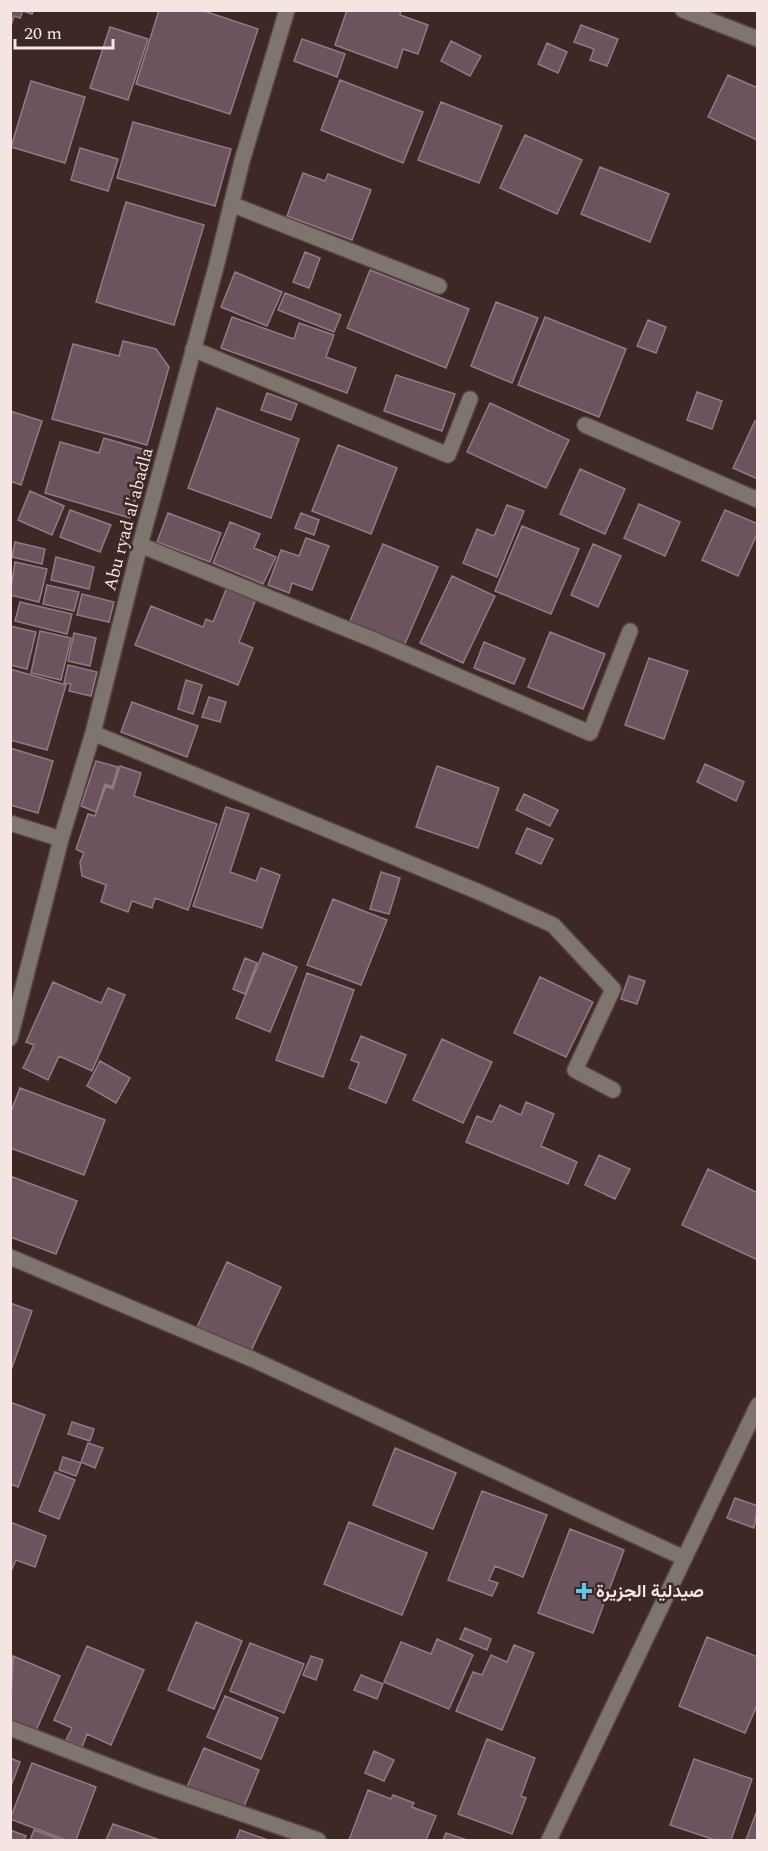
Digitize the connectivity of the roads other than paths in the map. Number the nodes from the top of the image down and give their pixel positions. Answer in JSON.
{"nodes":[{"id":1,"x":287,"y":10,"type":"edge"},
{"id":2,"x":683,"y":10,"type":"edge"},
{"id":3,"x":758,"y":39,"type":"edge"},
{"id":4,"x":231,"y":204,"type":"junction"},
{"id":5,"x":439,"y":286,"type":"dead end"},
{"id":6,"x":193,"y":349,"type":"junction"},
{"id":7,"x":470,"y":399,"type":"dead end"},
{"id":8,"x":585,"y":425,"type":"dead end"},
{"id":9,"x":758,"y":500,"type":"edge"},
{"id":10,"x":140,"y":545,"type":"junction"},
{"id":11,"x":630,"y":631,"type":"dead end"},
{"id":12,"x":93,"y":733,"type":"junction"},
{"id":13,"x":10,"y":824,"type":"edge"},
{"id":14,"x":61,"y":840,"type":"junction"},
{"id":15,"x":10,"y":1038,"type":"edge"},
{"id":16,"x":613,"y":1090,"type":"dead end"},
{"id":17,"x":10,"y":1257,"type":"edge"},
{"id":18,"x":758,"y":1405,"type":"edge"},
{"id":19,"x":684,"y":1558,"type":"junction"},
{"id":20,"x":10,"y":1728,"type":"edge"},
{"id":21,"x":318,"y":1840,"type":"edge"},
{"id":22,"x":549,"y":1840,"type":"edge"}],
"edges":[{"from":1,"to":4,"type":"street","name":"Abu ryad al'abadla"},
{"from":2,"to":3,"type":"street"},
{"from":4,"to":5,"type":"street"},
{"from":4,"to":6,"type":"street","name":"Abu ryad al'abadla"},
{"from":6,"to":7,"type":"street"},
{"from":6,"to":10,"type":"street","name":"Abu ryad al'abadla"},
{"from":8,"to":9,"type":"street"},
{"from":10,"to":11,"type":"street"},
{"from":10,"to":12,"type":"street","name":"Abu ryad al'abadla"},
{"from":12,"to":14,"type":"street","name":"Abu ryad al'abadla"},
{"from":12,"to":16,"type":"street"},
{"from":13,"to":14,"type":"street"},
{"from":14,"to":15,"type":"street","name":"Abu ryad al'abadla"},
{"from":17,"to":19,"type":"street"},
{"from":18,"to":19,"type":"street"},
{"from":19,"to":22,"type":"street"},
{"from":20,"to":21,"type":"street"}]}
